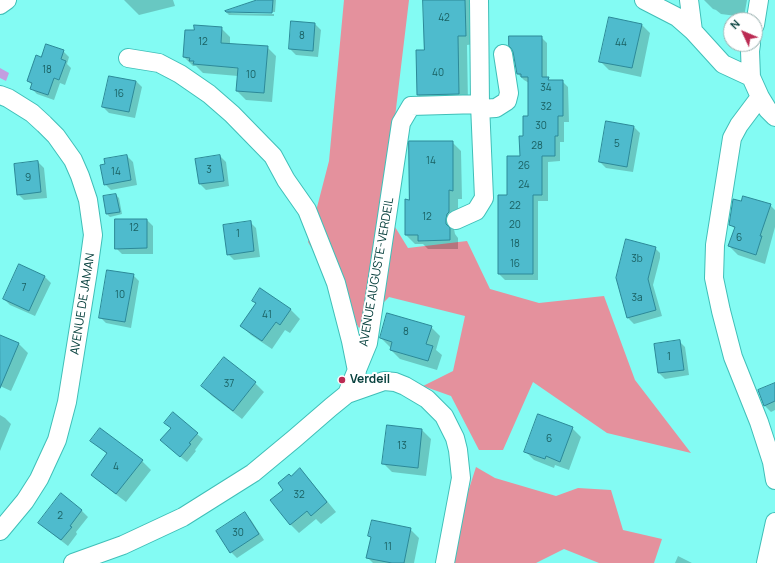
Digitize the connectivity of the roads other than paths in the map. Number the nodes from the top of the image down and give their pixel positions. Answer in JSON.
{"nodes":[{"id":1,"x":7,"y":0,"type":"edge"},
{"id":2,"x":479,"y":0,"type":"edge"},
{"id":3,"x":644,"y":0,"type":"edge"},
{"id":4,"x":689,"y":0,"type":"edge"},
{"id":5,"x":759,"y":0,"type":"edge"},
{"id":6,"x":0,"y":5,"type":"edge"},
{"id":7,"x":757,"y":12,"type":"edge"},
{"id":8,"x":693,"y":31,"type":"junction"},
{"id":9,"x":750,"y":52,"type":"edge"},
{"id":10,"x":503,"y":54,"type":"dead end"},
{"id":11,"x":128,"y":58,"type":"dead end"},
{"id":12,"x":751,"y":77,"type":"junction"},
{"id":13,"x":0,"y":95,"type":"edge"},
{"id":14,"x":760,"y":97,"type":"junction"},
{"id":15,"x":480,"y":107,"type":"junction"},
{"id":16,"x":775,"y":116,"type":"edge"},
{"id":17,"x":456,"y":220,"type":"dead end"},
{"id":18,"x":356,"y":370,"type":"junction"},
{"id":19,"x":368,"y":386,"type":"junction"},
{"id":20,"x":347,"y":394,"type":"junction"},
{"id":21,"x":775,"y":480,"type":"edge"},
{"id":22,"x":775,"y":522,"type":"edge"},
{"id":23,"x":0,"y":531,"type":"edge"},
{"id":24,"x":73,"y":563,"type":"edge"},
{"id":25,"x":445,"y":563,"type":"edge"},
{"id":26,"x":766,"y":563,"type":"edge"}],
"edges":[{"from":1,"to":6,"type":"street"},
{"from":2,"to":15,"type":"street"},
{"from":3,"to":8,"type":"street"},
{"from":4,"to":8,"type":"street"},
{"from":5,"to":7,"type":"street"},
{"from":8,"to":12,"type":"street"},
{"from":9,"to":12,"type":"street"},
{"from":10,"to":15,"type":"street","name":"AVENUE AUGUSTE-VERDEIL"},
{"from":11,"to":18,"type":"street"},
{"from":12,"to":14,"type":"street"},
{"from":13,"to":23,"type":"street","name":"AVENUE DE JAMAN"},
{"from":14,"to":16,"type":"street"},
{"from":14,"to":21,"type":"street"},
{"from":15,"to":17,"type":"street"},
{"from":15,"to":18,"type":"street","name":"AVENUE AUGUSTE-VERDEIL"},
{"from":18,"to":19,"type":"street"},
{"from":18,"to":20,"type":"street"},
{"from":19,"to":20,"type":"street"},
{"from":19,"to":25,"type":"street"},
{"from":20,"to":24,"type":"street"},
{"from":22,"to":26,"type":"street"}]}
